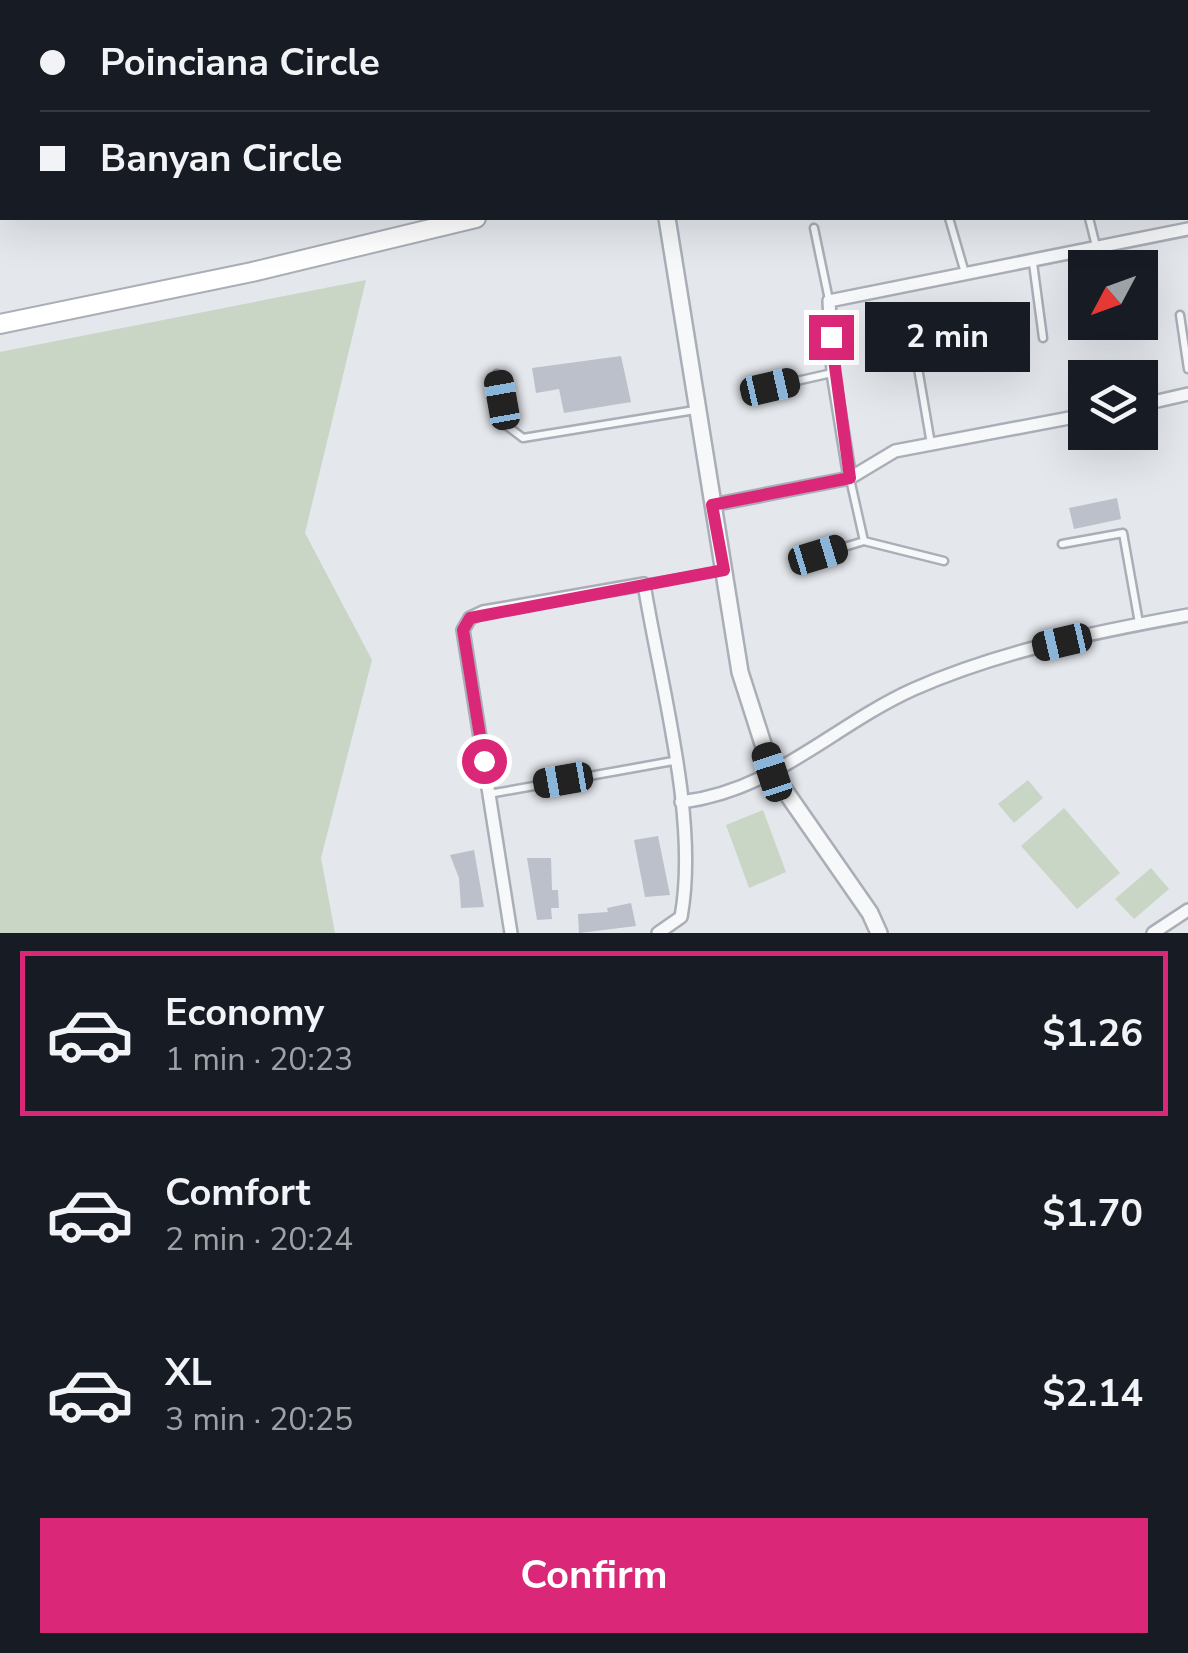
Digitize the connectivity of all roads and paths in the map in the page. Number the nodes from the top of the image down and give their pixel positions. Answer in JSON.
{"nodes":[{"id":1,"x":667,"y":220,"type":"edge"},
{"id":2,"x":950,"y":220,"type":"edge"},
{"id":3,"x":1090,"y":220,"type":"edge"},
{"id":4,"x":448,"y":221,"type":"edge"},
{"id":5,"x":814,"y":228,"type":"dead end"},
{"id":6,"x":1188,"y":229,"type":"edge"},
{"id":7,"x":1096,"y":246,"type":"junction"},
{"id":8,"x":1033,"y":263,"type":"junction"},
{"id":9,"x":966,"y":273,"type":"junction"},
{"id":10,"x":830,"y":301,"type":"junction"},
{"id":11,"x":1180,"y":315,"type":"dead end"},
{"id":12,"x":0,"y":324,"type":"edge"},
{"id":13,"x":1043,"y":338,"type":"dead end"},
{"id":14,"x":918,"y":368,"type":"dead end"},
{"id":15,"x":1188,"y":368,"type":"edge"},
{"id":16,"x":833,"y":373,"type":"junction"},
{"id":17,"x":497,"y":374,"type":"dead end"},
{"id":18,"x":770,"y":387,"type":"dead end"},
{"id":19,"x":1188,"y":394,"type":"edge"},
{"id":20,"x":1158,"y":401,"type":"edge"},
{"id":21,"x":699,"y":409,"type":"junction"},
{"id":22,"x":1068,"y":419,"type":"edge"},
{"id":23,"x":931,"y":446,"type":"junction"},
{"id":24,"x":850,"y":478,"type":"junction"},
{"id":25,"x":712,"y":505,"type":"junction"},
{"id":26,"x":864,"y":540,"type":"junction"},
{"id":27,"x":1062,"y":544,"type":"dead end"},
{"id":28,"x":818,"y":555,"type":"dead end"},
{"id":29,"x":944,"y":561,"type":"dead end"},
{"id":30,"x":724,"y":570,"type":"junction"},
{"id":31,"x":644,"y":584,"type":"junction"},
{"id":32,"x":1188,"y":616,"type":"edge"},
{"id":33,"x":1140,"y":624,"type":"junction"},
{"id":34,"x":674,"y":760,"type":"junction"},
{"id":35,"x":772,"y":772,"type":"junction"},
{"id":36,"x":489,"y":794,"type":"junction"},
{"id":37,"x":681,"y":802,"type":"junction"},
{"id":38,"x":1188,"y":910,"type":"edge"},
{"id":39,"x":511,"y":933,"type":"edge"},
{"id":40,"x":658,"y":933,"type":"edge"},
{"id":41,"x":879,"y":933,"type":"edge"},
{"id":42,"x":1152,"y":933,"type":"edge"}],
"edges":[{"from":1,"to":21,"type":"street"},
{"from":2,"to":9,"type":"lane"},
{"from":3,"to":7,"type":"lane"},
{"from":4,"to":12,"type":"main road"},
{"from":5,"to":10,"type":"lane"},
{"from":6,"to":7,"type":"street"},
{"from":7,"to":8,"type":"street"},
{"from":8,"to":9,"type":"street"},
{"from":8,"to":13,"type":"lane"},
{"from":9,"to":10,"type":"street"},
{"from":10,"to":16,"type":"street"},
{"from":11,"to":15,"type":"lane"},
{"from":14,"to":23,"type":"lane"},
{"from":16,"to":18,"type":"lane"},
{"from":16,"to":24,"type":"street"},
{"from":17,"to":21,"type":"lane"},
{"from":19,"to":20,"type":"street"},
{"from":21,"to":25,"type":"street"},
{"from":22,"to":23,"type":"street"},
{"from":23,"to":24,"type":"street"},
{"from":24,"to":25,"type":"street"},
{"from":24,"to":26,"type":"lane"},
{"from":25,"to":30,"type":"street"},
{"from":26,"to":28,"type":"lane"},
{"from":26,"to":29,"type":"lane"},
{"from":27,"to":33,"type":"lane"},
{"from":30,"to":31,"type":"lane"},
{"from":30,"to":35,"type":"street"},
{"from":31,"to":34,"type":"street"},
{"from":31,"to":36,"type":"street"},
{"from":32,"to":33,"type":"street"},
{"from":33,"to":35,"type":"street"},
{"from":34,"to":36,"type":"lane"},
{"from":34,"to":37,"type":"street"},
{"from":35,"to":37,"type":"street"},
{"from":35,"to":41,"type":"street"},
{"from":36,"to":39,"type":"street"},
{"from":37,"to":40,"type":"street"},
{"from":38,"to":42,"type":"street"}]}
